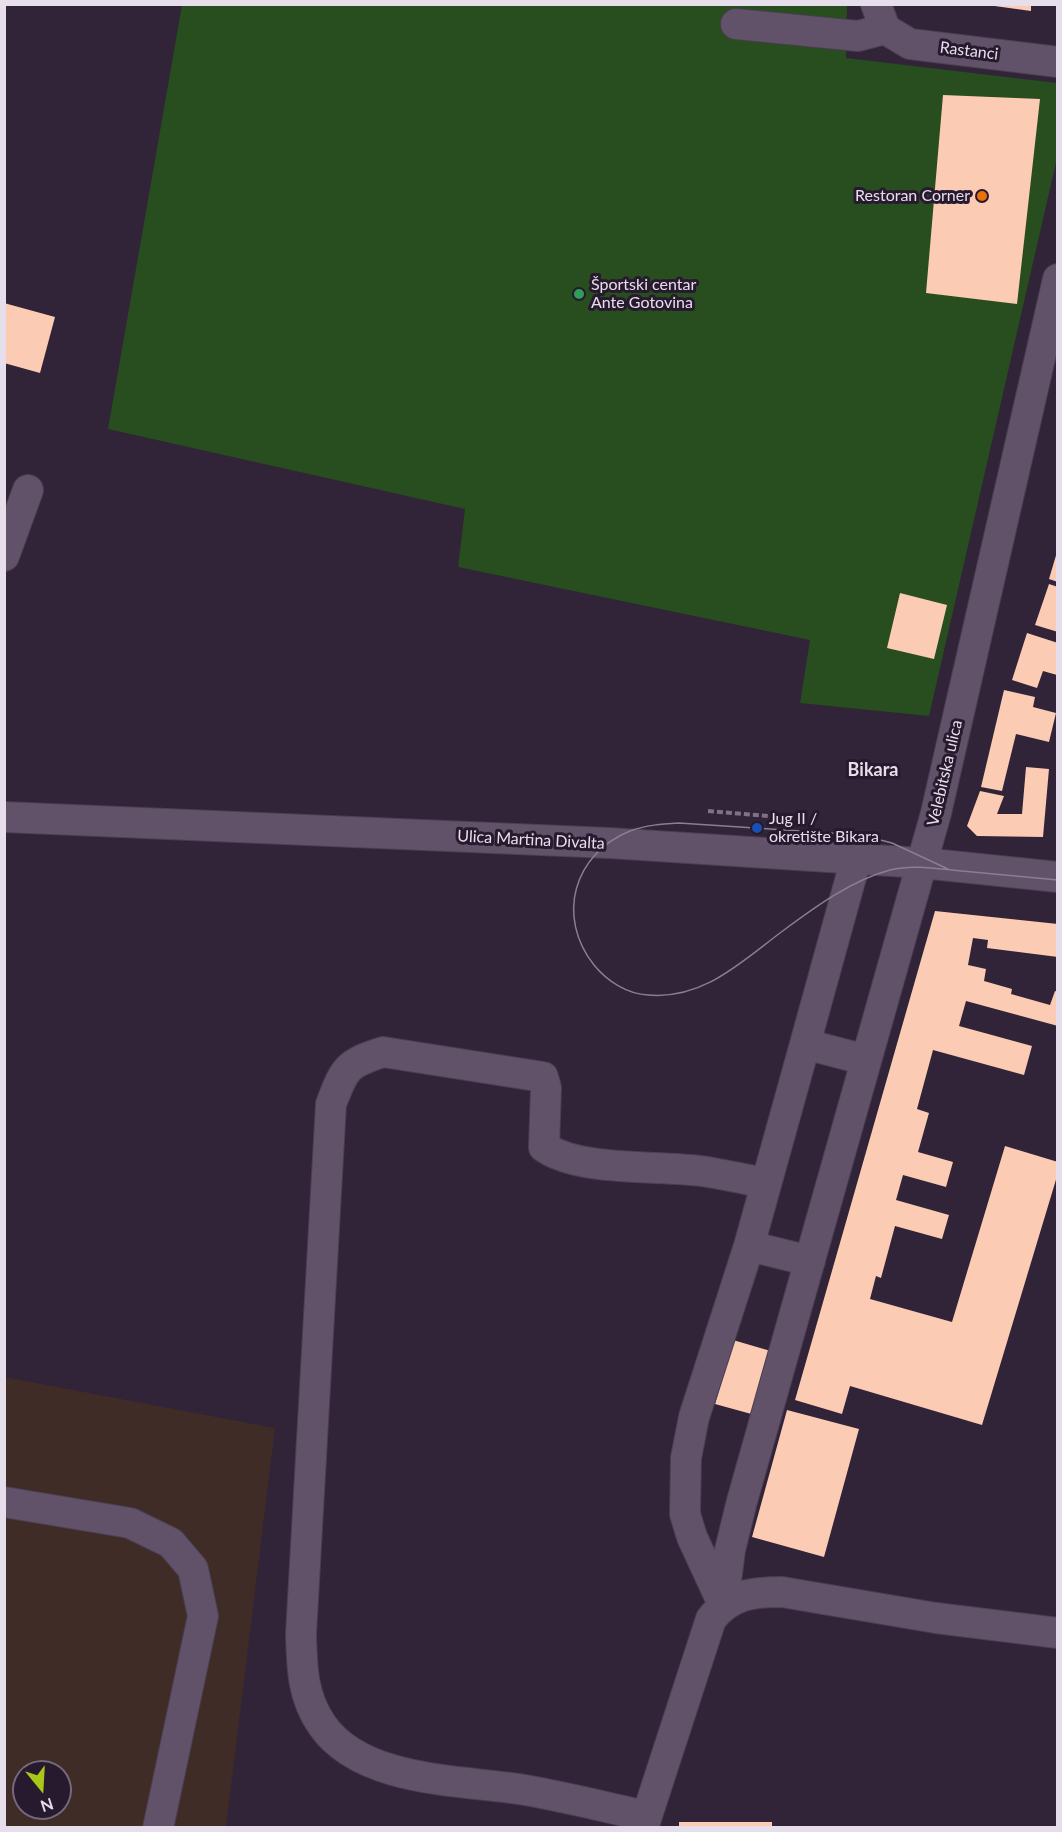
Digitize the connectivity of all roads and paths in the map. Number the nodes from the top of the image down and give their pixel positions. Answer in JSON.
{"nodes":[{"id":1,"x":880,"y":17,"type":"edge"},
{"id":2,"x":736,"y":24,"type":"dead end"},
{"id":3,"x":1058,"y":62,"type":"edge"},
{"id":4,"x":1058,"y":279,"type":"edge"},
{"id":5,"x":28,"y":490,"type":"dead end"},
{"id":6,"x":4,"y":556,"type":"edge"},
{"id":7,"x":708,"y":811,"type":"dead end"},
{"id":8,"x":4,"y":817,"type":"edge"},
{"id":9,"x":792,"y":818,"type":"dead end"},
{"id":10,"x":856,"y":859,"type":"junction"},
{"id":11,"x":922,"y":863,"type":"junction"},
{"id":12,"x":1058,"y":877,"type":"edge"},
{"id":13,"x":805,"y":1044,"type":"junction"},
{"id":14,"x":866,"y":1060,"type":"junction"},
{"id":15,"x":765,"y":1183,"type":"junction"},
{"id":16,"x":748,"y":1246,"type":"junction"},
{"id":17,"x":810,"y":1262,"type":"junction"},
{"id":18,"x":4,"y":1502,"type":"edge"},
{"id":19,"x":723,"y":1604,"type":"junction"},
{"id":20,"x":1058,"y":1633,"type":"edge"},
{"id":21,"x":644,"y":1822,"type":"edge"},
{"id":22,"x":158,"y":1827,"type":"edge"}],
"edges":[{"from":1,"to":2,"type":"street"},
{"from":1,"to":3,"type":"street","name":"Rastanci"},
{"from":4,"to":11,"type":"street","name":"Velebitska ulica"},
{"from":5,"to":6,"type":"street"},
{"from":7,"to":9,"type":"path"},
{"from":8,"to":10,"type":"street","name":"Ulica Martina Divalta"},
{"from":10,"to":11,"type":"street","name":"Ulica Martina Divalta"},
{"from":10,"to":13,"type":"street"},
{"from":11,"to":12,"type":"street","name":"Ulica Martina Divalta"},
{"from":11,"to":14,"type":"street","name":"Velebitska ulica"},
{"from":13,"to":14,"type":"street"},
{"from":13,"to":15,"type":"street"},
{"from":14,"to":17,"type":"street","name":"Velebitska ulica"},
{"from":15,"to":16,"type":"street"},
{"from":15,"to":21,"type":"street"},
{"from":16,"to":17,"type":"street"},
{"from":16,"to":19,"type":"street"},
{"from":17,"to":19,"type":"street","name":"Velebitska ulica"},
{"from":18,"to":22,"type":"street"},
{"from":19,"to":20,"type":"street"},
{"from":19,"to":21,"type":"street"}]}
